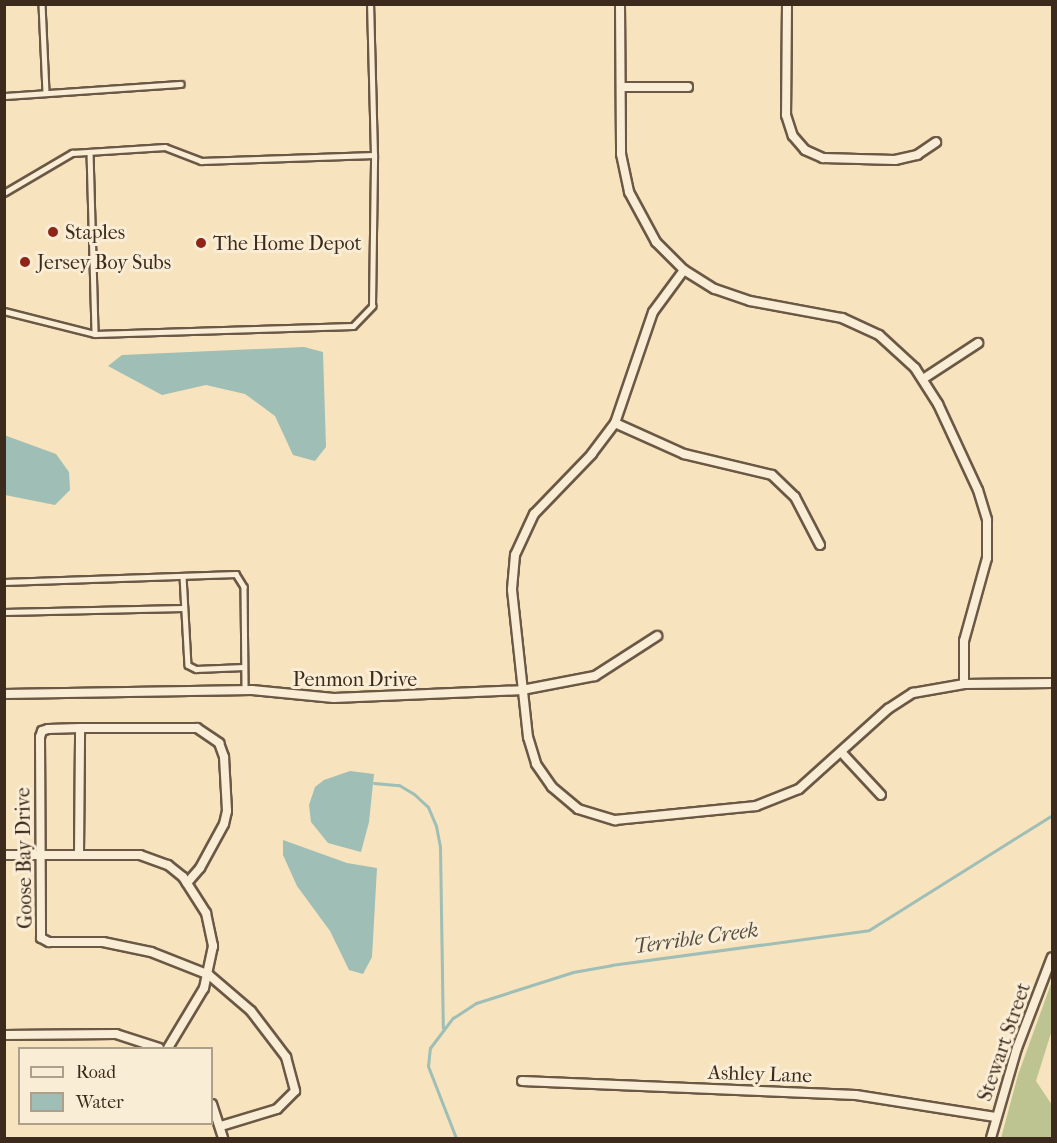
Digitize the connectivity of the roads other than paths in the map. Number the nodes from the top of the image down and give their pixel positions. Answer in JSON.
{"nodes":[{"id":1,"x":42,"y":4,"type":"edge"},
{"id":2,"x":370,"y":4,"type":"edge"},
{"id":3,"x":620,"y":4,"type":"edge"},
{"id":4,"x":787,"y":4,"type":"edge"},
{"id":5,"x":181,"y":84,"type":"dead end"},
{"id":6,"x":621,"y":87,"type":"junction"},
{"id":7,"x":688,"y":87,"type":"dead end"},
{"id":8,"x":46,"y":92,"type":"junction"},
{"id":9,"x":4,"y":96,"type":"edge"},
{"id":10,"x":936,"y":142,"type":"dead end"},
{"id":11,"x":90,"y":152,"type":"junction"},
{"id":12,"x":374,"y":155,"type":"junction"},
{"id":13,"x":4,"y":193,"type":"edge"},
{"id":14,"x":684,"y":270,"type":"junction"},
{"id":15,"x":4,"y":310,"type":"edge"},
{"id":16,"x":95,"y":333,"type":"junction"},
{"id":17,"x":978,"y":343,"type":"dead end"},
{"id":18,"x":923,"y":379,"type":"junction"},
{"id":19,"x":615,"y":423,"type":"junction"},
{"id":20,"x":820,"y":545,"type":"dead end"},
{"id":21,"x":183,"y":576,"type":"junction"},
{"id":22,"x":4,"y":582,"type":"edge"},
{"id":23,"x":183,"y":608,"type":"junction"},
{"id":24,"x":4,"y":612,"type":"edge"},
{"id":25,"x":657,"y":636,"type":"dead end"},
{"id":26,"x":244,"y":667,"type":"junction"},
{"id":27,"x":1053,"y":683,"type":"edge"},
{"id":28,"x":964,"y":684,"type":"junction"},
{"id":29,"x":522,"y":690,"type":"junction"},
{"id":30,"x":245,"y":691,"type":"junction"},
{"id":31,"x":4,"y":694,"type":"edge"},
{"id":32,"x":80,"y":728,"type":"junction"},
{"id":33,"x":842,"y":753,"type":"junction"},
{"id":34,"x":881,"y":795,"type":"dead end"},
{"id":35,"x":39,"y":854,"type":"junction"},
{"id":36,"x":79,"y":854,"type":"junction"},
{"id":37,"x":4,"y":855,"type":"edge"},
{"id":38,"x":187,"y":883,"type":"junction"},
{"id":39,"x":1053,"y":957,"type":"edge"},
{"id":40,"x":209,"y":975,"type":"junction"},
{"id":41,"x":6,"y":1033,"type":"edge"},
{"id":42,"x":156,"y":1047,"type":"edge"},
{"id":43,"x":169,"y":1047,"type":"edge"},
{"id":44,"x":522,"y":1081,"type":"dead end"},
{"id":45,"x":213,"y":1106,"type":"edge"},
{"id":46,"x":995,"y":1117,"type":"junction"},
{"id":47,"x":221,"y":1126,"type":"junction"},
{"id":48,"x":223,"y":1138,"type":"edge"},
{"id":49,"x":991,"y":1138,"type":"edge"}],
"edges":[{"from":1,"to":8,"type":"lane"},
{"from":2,"to":12,"type":"lane"},
{"from":3,"to":6,"type":"street"},
{"from":4,"to":10,"type":"street"},
{"from":5,"to":8,"type":"lane"},
{"from":6,"to":7,"type":"street"},
{"from":6,"to":14,"type":"street"},
{"from":8,"to":9,"type":"lane"},
{"from":11,"to":12,"type":"lane"},
{"from":11,"to":13,"type":"lane"},
{"from":11,"to":16,"type":"lane"},
{"from":12,"to":16,"type":"lane"},
{"from":14,"to":18,"type":"street"},
{"from":14,"to":19,"type":"street"},
{"from":15,"to":16,"type":"lane"},
{"from":17,"to":18,"type":"street"},
{"from":18,"to":28,"type":"street"},
{"from":19,"to":20,"type":"street"},
{"from":19,"to":29,"type":"street"},
{"from":21,"to":22,"type":"lane"},
{"from":21,"to":23,"type":"lane"},
{"from":21,"to":26,"type":"lane"},
{"from":23,"to":24,"type":"lane"},
{"from":23,"to":26,"type":"lane"},
{"from":25,"to":29,"type":"street","name":"Penmon Drive"},
{"from":26,"to":30,"type":"lane"},
{"from":27,"to":28,"type":"street"},
{"from":28,"to":33,"type":"street"},
{"from":29,"to":30,"type":"street","name":"Penmon Drive"},
{"from":29,"to":33,"type":"street"},
{"from":30,"to":31,"type":"street","name":"Penmon Drive"},
{"from":32,"to":35,"type":"street","name":"Goose Bay Drive"},
{"from":32,"to":36,"type":"street"},
{"from":32,"to":38,"type":"street"},
{"from":33,"to":34,"type":"street"},
{"from":35,"to":36,"type":"street"},
{"from":35,"to":37,"type":"street"},
{"from":35,"to":40,"type":"street","name":"Goose Bay Drive"},
{"from":36,"to":38,"type":"street"},
{"from":38,"to":40,"type":"street"},
{"from":39,"to":46,"type":"street","name":"Stewart Street"},
{"from":40,"to":43,"type":"street"},
{"from":40,"to":47,"type":"street","name":"Goose Bay Drive"},
{"from":41,"to":42,"type":"street"},
{"from":44,"to":46,"type":"street","name":"Ashley Lane"},
{"from":45,"to":47,"type":"street"},
{"from":46,"to":49,"type":"street","name":"Stewart Street"},
{"from":47,"to":48,"type":"street"}]}
